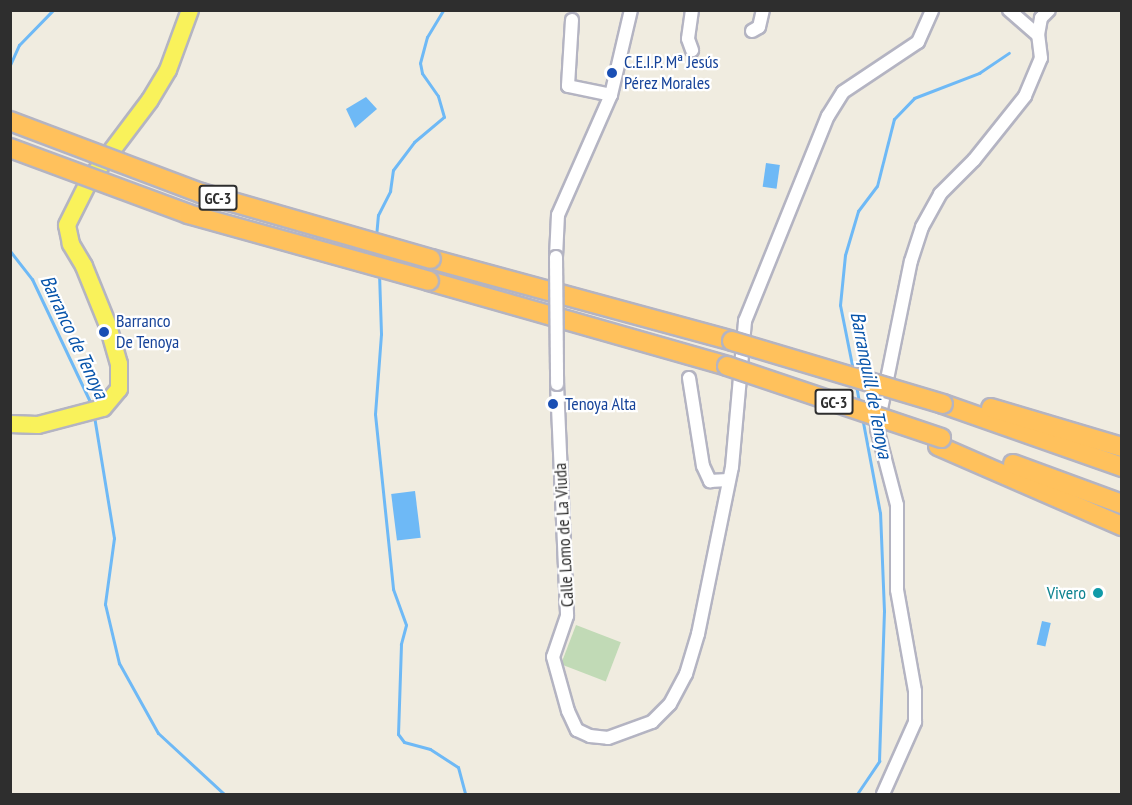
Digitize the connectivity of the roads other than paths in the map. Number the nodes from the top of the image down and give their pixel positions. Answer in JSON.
{"nodes":[{"id":1,"x":190,"y":10,"type":"edge"},
{"id":2,"x":631,"y":10,"type":"edge"},
{"id":3,"x":692,"y":10,"type":"edge"},
{"id":4,"x":763,"y":10,"type":"edge"},
{"id":5,"x":932,"y":10,"type":"edge"},
{"id":6,"x":1009,"y":10,"type":"edge"},
{"id":7,"x":1049,"y":10,"type":"edge"},
{"id":8,"x":572,"y":20,"type":"dead end"},
{"id":9,"x":752,"y":31,"type":"dead end"},
{"id":10,"x":1038,"y":34,"type":"junction"},
{"id":11,"x":692,"y":50,"type":"dead end"},
{"id":12,"x":611,"y":95,"type":"junction"},
{"id":13,"x":10,"y":121,"type":"edge"},
{"id":14,"x":10,"y":148,"type":"edge"},
{"id":15,"x":689,"y":378,"type":"dead end"},
{"id":16,"x":942,"y":399,"type":"junction"},
{"id":17,"x":10,"y":424,"type":"edge"},
{"id":18,"x":940,"y":442,"type":"junction"},
{"id":19,"x":1122,"y":447,"type":"edge"},
{"id":20,"x":1122,"y":467,"type":"edge"},
{"id":21,"x":728,"y":480,"type":"junction"},
{"id":22,"x":1122,"y":504,"type":"edge"},
{"id":23,"x":1122,"y":526,"type":"edge"},
{"id":24,"x":883,"y":795,"type":"edge"}],
"edges":[{"from":1,"to":17,"type":"main road"},
{"from":2,"to":12,"type":"street","name":"Calle Lomo de La Viuda"},
{"from":3,"to":11,"type":"street"},
{"from":4,"to":9,"type":"street"},
{"from":5,"to":21,"type":"street"},
{"from":6,"to":10,"type":"street"},
{"from":7,"to":10,"type":"street"},
{"from":8,"to":12,"type":"street"},
{"from":10,"to":24,"type":"street"},
{"from":12,"to":21,"type":"street","name":"Calle Lomo de La Viuda","bridge":true},
{"from":13,"to":16,"type":"highway","number":"GC-3","bridge":true},
{"from":14,"to":18,"type":"highway","number":"GC-3","bridge":true},
{"from":15,"to":21,"type":"street"},
{"from":16,"to":19,"type":"highway"},
{"from":16,"to":20,"type":"highway","number":"GC-3"},
{"from":18,"to":22,"type":"highway","number":"GC-3"},
{"from":18,"to":23,"type":"highway"}]}
